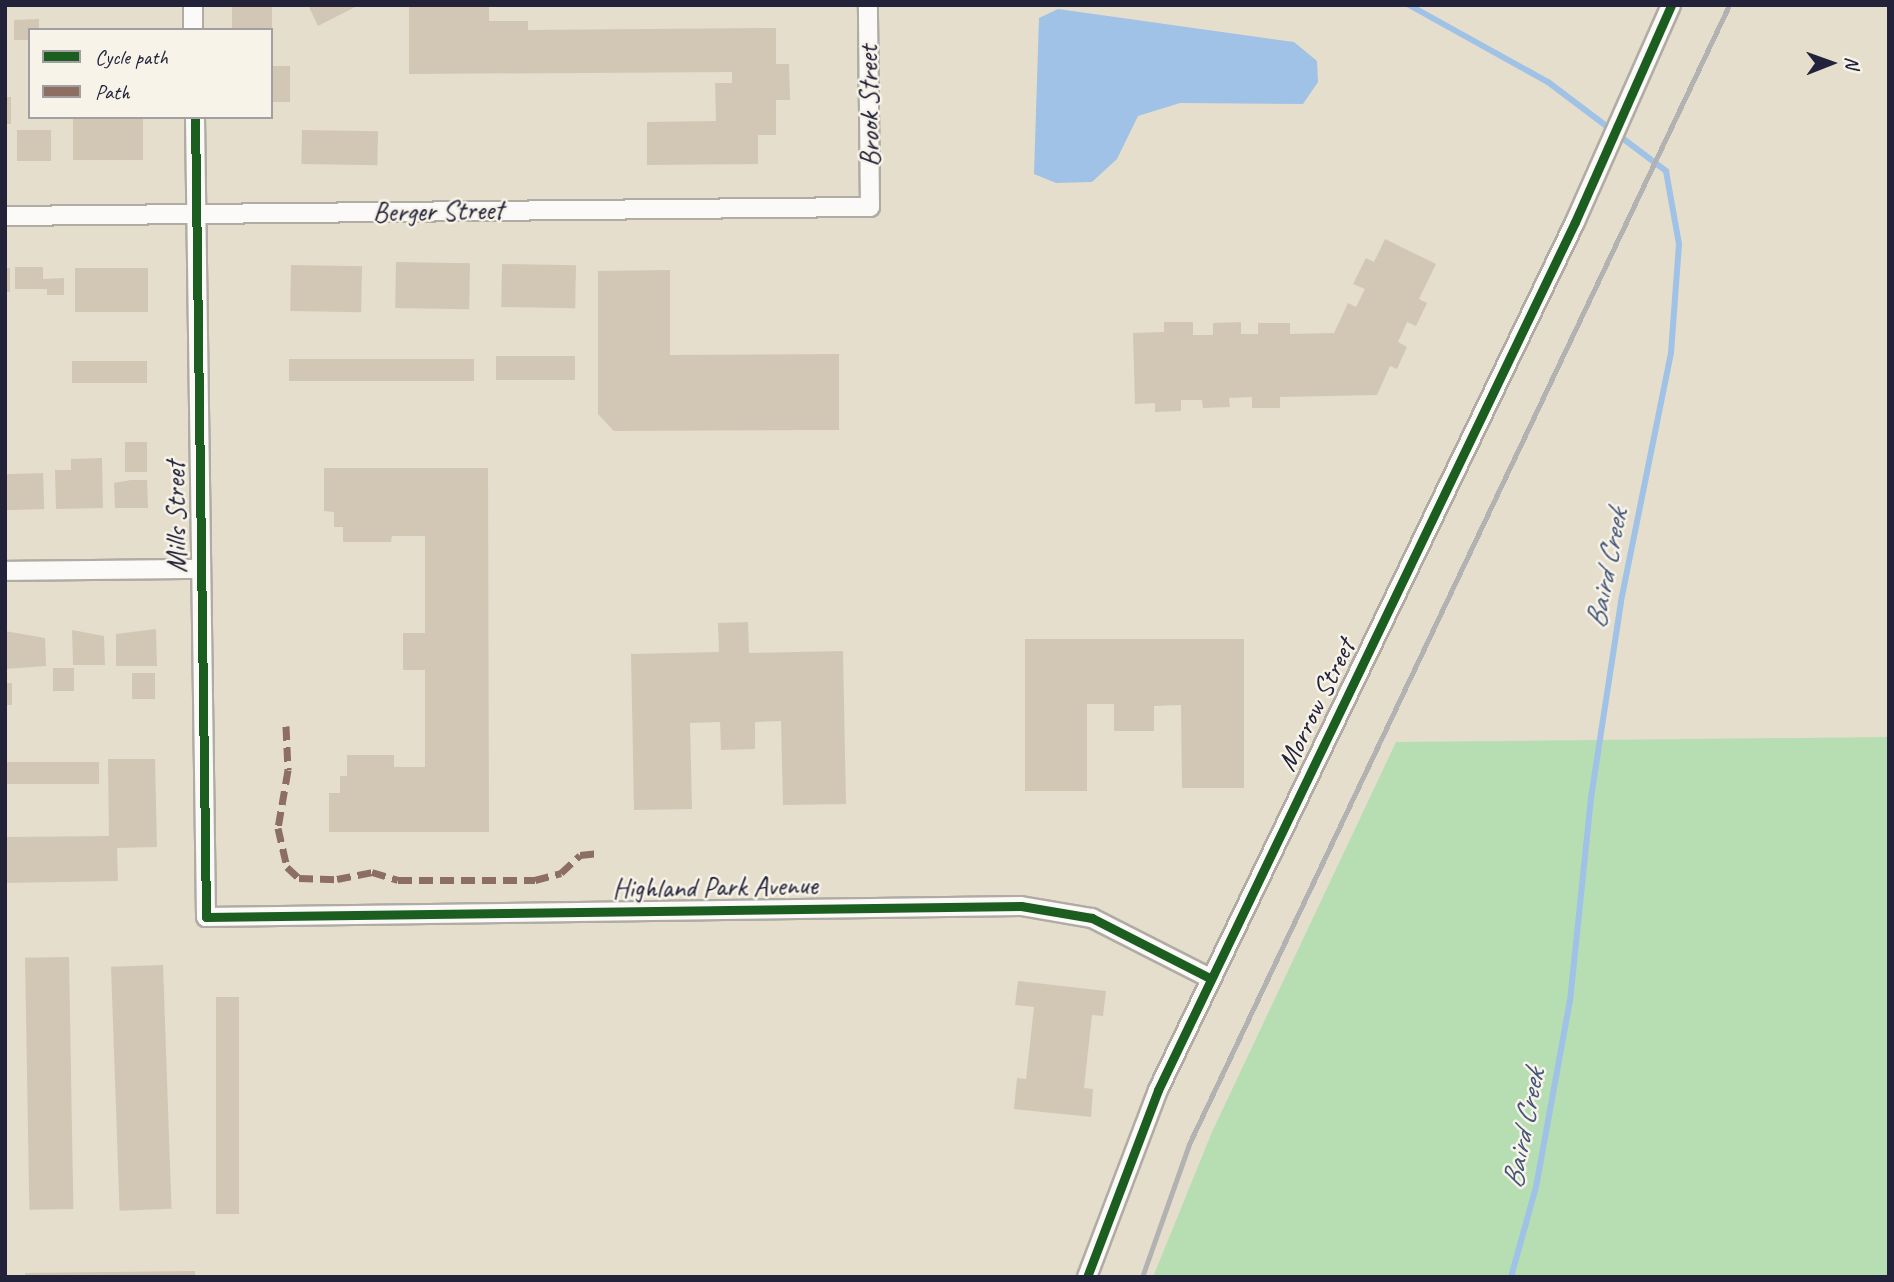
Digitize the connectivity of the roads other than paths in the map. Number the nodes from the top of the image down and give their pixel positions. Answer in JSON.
{"nodes":[{"id":1,"x":193,"y":5,"type":"edge"},
{"id":2,"x":868,"y":5,"type":"edge"},
{"id":3,"x":1671,"y":5,"type":"edge"},
{"id":4,"x":194,"y":28,"type":"edge"},
{"id":5,"x":195,"y":119,"type":"edge"},
{"id":6,"x":870,"y":207,"type":"joint"},
{"id":7,"x":196,"y":214,"type":"junction"},
{"id":8,"x":5,"y":216,"type":"edge"},
{"id":9,"x":199,"y":569,"type":"junction"},
{"id":10,"x":5,"y":571,"type":"edge"},
{"id":11,"x":206,"y":916,"type":"joint"},
{"id":12,"x":1210,"y":978,"type":"junction"},
{"id":13,"x":1087,"y":1277,"type":"edge"}],
"edges":[{"from":1,"to":4,"type":"street"},
{"from":2,"to":6,"type":"street","name":"Brook Street"},
{"from":3,"to":12,"type":"street","name":"Morrow Street"},
{"from":5,"to":7,"type":"street","name":"Mills Street"},
{"from":6,"to":7,"type":"street","name":"Berger Street"},
{"from":7,"to":8,"type":"street","name":"Berger Street"},
{"from":7,"to":9,"type":"street","name":"Mills Street"},
{"from":9,"to":10,"type":"street"},
{"from":9,"to":11,"type":"street","name":"Mills Street"},
{"from":11,"to":12,"type":"street","name":"Highland Park Avenue"},
{"from":12,"to":13,"type":"street","name":"Morrow Street"}]}
